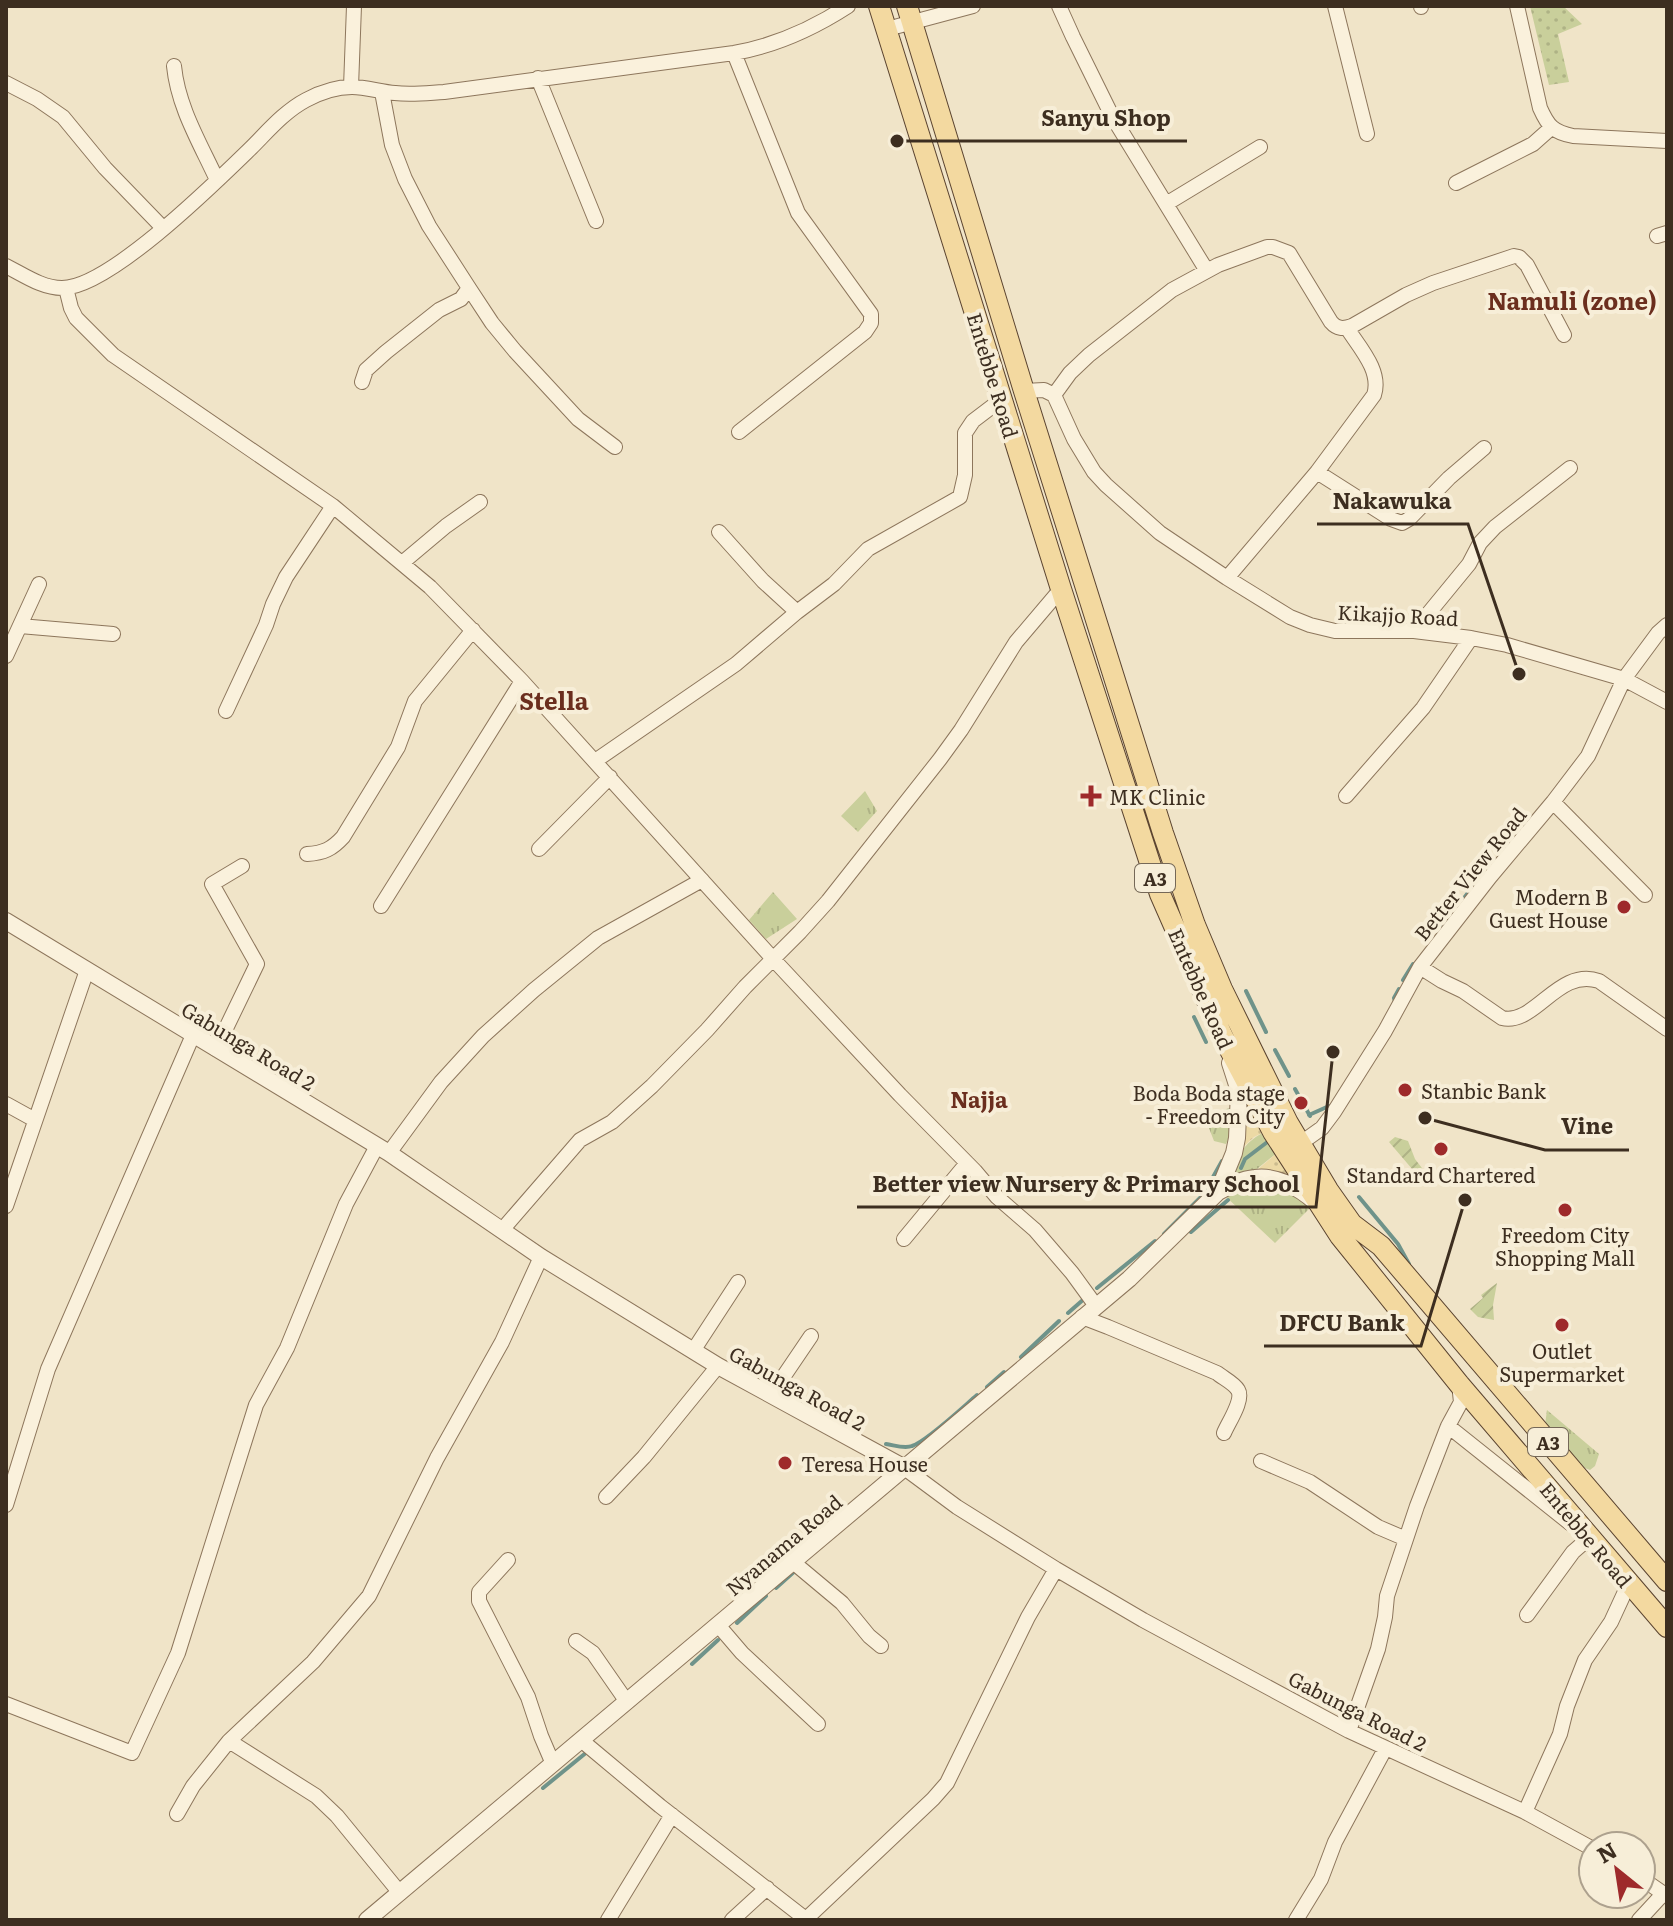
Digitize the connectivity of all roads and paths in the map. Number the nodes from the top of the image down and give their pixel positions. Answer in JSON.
{"nodes":[{"id":1,"x":354,"y":6,"type":"edge"},
{"id":2,"x":848,"y":6,"type":"edge"},
{"id":3,"x":879,"y":6,"type":"edge"},
{"id":4,"x":973,"y":6,"type":"edge"},
{"id":5,"x":1059,"y":6,"type":"edge"},
{"id":6,"x":1335,"y":6,"type":"edge"},
{"id":7,"x":1517,"y":6,"type":"edge"},
{"id":8,"x":910,"y":14,"type":"edge"},
{"id":9,"x":887,"y":29,"type":"junction"},
{"id":10,"x":734,"y":53,"type":"junction"},
{"id":11,"x":174,"y":66,"type":"dead end"},
{"id":12,"x":538,"y":78,"type":"junction"},
{"id":13,"x":6,"y":83,"type":"edge"},
{"id":14,"x":351,"y":87,"type":"junction"},
{"id":15,"x":382,"y":92,"type":"junction"},
{"id":16,"x":1551,"y":128,"type":"junction"},
{"id":17,"x":1367,"y":134,"type":"dead end"},
{"id":18,"x":1667,"y":141,"type":"edge"},
{"id":19,"x":1260,"y":147,"type":"dead end"},
{"id":20,"x":217,"y":180,"type":"junction"},
{"id":21,"x":1456,"y":183,"type":"dead end"},
{"id":22,"x":1166,"y":204,"type":"junction"},
{"id":23,"x":596,"y":221,"type":"dead end"},
{"id":24,"x":163,"y":228,"type":"junction"},
{"id":25,"x":6,"y":266,"type":"edge"},
{"id":26,"x":1207,"y":271,"type":"junction"},
{"id":27,"x":66,"y":288,"type":"junction"},
{"id":28,"x":469,"y":288,"type":"junction"},
{"id":29,"x":1347,"y":328,"type":"junction"},
{"id":30,"x":1564,"y":335,"type":"dead end"},
{"id":31,"x":362,"y":382,"type":"dead end"},
{"id":32,"x":1024,"y":391,"type":"junction"},
{"id":33,"x":1054,"y":395,"type":"junction"},
{"id":34,"x":1002,"y":399,"type":"junction"},
{"id":35,"x":739,"y":432,"type":"dead end"},
{"id":36,"x":615,"y":447,"type":"dead end"},
{"id":37,"x":1484,"y":448,"type":"dead end"},
{"id":38,"x":1570,"y":468,"type":"dead end"},
{"id":39,"x":1317,"y":472,"type":"junction"},
{"id":40,"x":480,"y":502,"type":"dead end"},
{"id":41,"x":333,"y":506,"type":"junction"},
{"id":42,"x":719,"y":532,"type":"dead end"},
{"id":43,"x":402,"y":563,"type":"junction"},
{"id":44,"x":1227,"y":578,"type":"junction"},
{"id":45,"x":39,"y":584,"type":"dead end"},
{"id":46,"x":1061,"y":589,"type":"junction"},
{"id":47,"x":797,"y":612,"type":"junction"},
{"id":48,"x":1667,"y":625,"type":"edge"},
{"id":49,"x":20,"y":626,"type":"junction"},
{"id":50,"x":473,"y":630,"type":"junction"},
{"id":51,"x":1414,"y":631,"type":"junction"},
{"id":52,"x":113,"y":634,"type":"dead end"},
{"id":53,"x":1471,"y":638,"type":"junction"},
{"id":54,"x":6,"y":656,"type":"edge"},
{"id":55,"x":1624,"y":679,"type":"junction"},
{"id":56,"x":522,"y":681,"type":"junction"},
{"id":57,"x":1667,"y":702,"type":"edge"},
{"id":58,"x":226,"y":711,"type":"dead end"},
{"id":59,"x":595,"y":761,"type":"junction"},
{"id":60,"x":610,"y":777,"type":"junction"},
{"id":61,"x":1346,"y":796,"type":"dead end"},
{"id":62,"x":1553,"y":802,"type":"junction"},
{"id":63,"x":539,"y":849,"type":"dead end"},
{"id":64,"x":307,"y":854,"type":"dead end"},
{"id":65,"x":242,"y":866,"type":"dead end"},
{"id":66,"x":702,"y":880,"type":"junction"},
{"id":67,"x":1645,"y":895,"type":"dead end"},
{"id":68,"x":381,"y":906,"type":"dead end"},
{"id":69,"x":6,"y":921,"type":"edge"},
{"id":70,"x":774,"y":960,"type":"junction"},
{"id":71,"x":1420,"y":967,"type":"junction"},
{"id":72,"x":87,"y":970,"type":"junction"},
{"id":73,"x":1667,"y":1029,"type":"edge"},
{"id":74,"x":193,"y":1035,"type":"junction"},
{"id":75,"x":1222,"y":1035,"type":"junction"},
{"id":76,"x":216,"y":1049,"type":"junction"},
{"id":77,"x":6,"y":1104,"type":"edge"},
{"id":78,"x":35,"y":1120,"type":"junction"},
{"id":79,"x":1301,"y":1143,"type":"junction"},
{"id":80,"x":383,"y":1150,"type":"junction"},
{"id":81,"x":967,"y":1163,"type":"junction"},
{"id":82,"x":1218,"y":1192,"type":"junction"},
{"id":83,"x":6,"y":1206,"type":"edge"},
{"id":84,"x":1323,"y":1209,"type":"junction"},
{"id":85,"x":502,"y":1230,"type":"junction"},
{"id":86,"x":904,"y":1239,"type":"dead end"},
{"id":87,"x":541,"y":1257,"type":"junction"},
{"id":88,"x":738,"y":1282,"type":"dead end"},
{"id":89,"x":1096,"y":1306,"type":"junction"},
{"id":90,"x":1082,"y":1317,"type":"junction"},
{"id":91,"x":811,"y":1336,"type":"dead end"},
{"id":92,"x":693,"y":1351,"type":"junction"},
{"id":93,"x":718,"y":1366,"type":"junction"},
{"id":94,"x":1459,"y":1384,"type":"junction"},
{"id":95,"x":771,"y":1395,"type":"junction"},
{"id":96,"x":1448,"y":1426,"type":"junction"},
{"id":97,"x":1224,"y":1433,"type":"dead end"},
{"id":98,"x":13,"y":1454,"type":"edge"},
{"id":99,"x":1261,"y":1461,"type":"dead end"},
{"id":100,"x":903,"y":1467,"type":"junction"},
{"id":101,"x":606,"y":1497,"type":"dead end"},
{"id":102,"x":6,"y":1505,"type":"edge"},
{"id":103,"x":1589,"y":1538,"type":"junction"},
{"id":104,"x":1406,"y":1539,"type":"junction"},
{"id":105,"x":1607,"y":1556,"type":"junction"},
{"id":106,"x":508,"y":1560,"type":"dead end"},
{"id":107,"x":793,"y":1562,"type":"junction"},
{"id":108,"x":1056,"y":1569,"type":"junction"},
{"id":109,"x":1667,"y":1581,"type":"edge"},
{"id":110,"x":1629,"y":1583,"type":"junction"},
{"id":111,"x":1527,"y":1615,"type":"dead end"},
{"id":112,"x":718,"y":1625,"type":"junction"},
{"id":113,"x":1667,"y":1627,"type":"edge"},
{"id":114,"x":576,"y":1641,"type":"dead end"},
{"id":115,"x":881,"y":1646,"type":"dead end"},
{"id":116,"x":627,"y":1702,"type":"junction"},
{"id":117,"x":6,"y":1704,"type":"edge"},
{"id":118,"x":818,"y":1724,"type":"dead end"},
{"id":119,"x":1349,"y":1731,"type":"junction"},
{"id":120,"x":581,"y":1740,"type":"junction"},
{"id":121,"x":229,"y":1741,"type":"junction"},
{"id":122,"x":1385,"y":1749,"type":"junction"},
{"id":123,"x":553,"y":1764,"type":"junction"},
{"id":124,"x":1525,"y":1812,"type":"junction"},
{"id":125,"x":177,"y":1814,"type":"dead end"},
{"id":126,"x":672,"y":1815,"type":"junction"},
{"id":127,"x":1577,"y":1840,"type":"edge"},
{"id":128,"x":767,"y":1888,"type":"junction"},
{"id":129,"x":400,"y":1893,"type":"junction"},
{"id":130,"x":1665,"y":1895,"type":"edge"},
{"id":131,"x":367,"y":1920,"type":"edge"},
{"id":132,"x":608,"y":1920,"type":"edge"},
{"id":133,"x":732,"y":1920,"type":"edge"},
{"id":134,"x":807,"y":1920,"type":"edge"},
{"id":135,"x":1296,"y":1920,"type":"edge"},
{"id":136,"x":1639,"y":1920,"type":"edge"}],
"edges":[{"from":1,"to":14,"type":"street"},
{"from":2,"to":10,"type":"street"},
{"from":3,"to":9,"type":"main road","name":"Entebbe Road","number":"A3"},
{"from":4,"to":8,"type":"street"},
{"from":5,"to":22,"type":"street"},
{"from":6,"to":17,"type":"street"},
{"from":7,"to":16,"type":"street"},
{"from":8,"to":9,"type":"street"},
{"from":8,"to":32,"type":"main road","name":"Entebbe Road","number":"A3"},
{"from":9,"to":34,"type":"main road","name":"Entebbe Road","number":"A3"},
{"from":10,"to":12,"type":"street"},
{"from":10,"to":35,"type":"street"},
{"from":11,"to":20,"type":"street"},
{"from":12,"to":15,"type":"street"},
{"from":12,"to":23,"type":"street"},
{"from":13,"to":24,"type":"street"},
{"from":14,"to":15,"type":"street"},
{"from":14,"to":20,"type":"street"},
{"from":15,"to":28,"type":"street"},
{"from":16,"to":18,"type":"street"},
{"from":16,"to":21,"type":"street"},
{"from":19,"to":22,"type":"street"},
{"from":20,"to":24,"type":"street"},
{"from":22,"to":26,"type":"street"},
{"from":24,"to":27,"type":"street"},
{"from":25,"to":27,"type":"street"},
{"from":26,"to":29,"type":"street"},
{"from":26,"to":33,"type":"street"},
{"from":27,"to":41,"type":"street"},
{"from":28,"to":31,"type":"street"},
{"from":28,"to":36,"type":"street"},
{"from":29,"to":30,"type":"street"},
{"from":29,"to":39,"type":"street"},
{"from":32,"to":33,"type":"street"},
{"from":32,"to":79,"type":"main road","name":"Entebbe Road","number":"A3"},
{"from":33,"to":44,"type":"street","name":"Kikajjo Road"},
{"from":34,"to":46,"type":"main road","name":"Entebbe Road","number":"A3"},
{"from":34,"to":47,"type":"street"},
{"from":37,"to":39,"type":"street"},
{"from":38,"to":51,"type":"street"},
{"from":39,"to":44,"type":"street"},
{"from":40,"to":43,"type":"street"},
{"from":41,"to":43,"type":"street"},
{"from":41,"to":58,"type":"street"},
{"from":42,"to":47,"type":"street"},
{"from":43,"to":50,"type":"street"},
{"from":44,"to":51,"type":"street","name":"Kikajjo Road"},
{"from":45,"to":49,"type":"street"},
{"from":46,"to":70,"type":"street"},
{"from":46,"to":75,"type":"main road","name":"Entebbe Road","number":"A3"},
{"from":47,"to":59,"type":"street"},
{"from":48,"to":55,"type":"street","name":"Better View Road"},
{"from":49,"to":52,"type":"street"},
{"from":49,"to":54,"type":"street"},
{"from":50,"to":56,"type":"street"},
{"from":50,"to":64,"type":"street"},
{"from":51,"to":53,"type":"street","name":"Kikajjo Road"},
{"from":53,"to":55,"type":"street","name":"Kikajjo Road"},
{"from":53,"to":61,"type":"street"},
{"from":55,"to":57,"type":"street","name":"Kikajjo Road"},
{"from":55,"to":62,"type":"street","name":"Better View Road"},
{"from":56,"to":59,"type":"street"},
{"from":56,"to":68,"type":"street"},
{"from":59,"to":60,"type":"street"},
{"from":60,"to":63,"type":"street"},
{"from":60,"to":66,"type":"street"},
{"from":62,"to":67,"type":"street"},
{"from":62,"to":71,"type":"street","name":"Better View Road"},
{"from":65,"to":76,"type":"street"},
{"from":66,"to":70,"type":"street"},
{"from":66,"to":80,"type":"street"},
{"from":69,"to":72,"type":"street","name":"Gabunga Road 2"},
{"from":70,"to":81,"type":"street"},
{"from":70,"to":85,"type":"street"},
{"from":71,"to":73,"type":"street"},
{"from":71,"to":79,"type":"street","name":"Better View Road"},
{"from":72,"to":74,"type":"street","name":"Gabunga Road 2"},
{"from":72,"to":78,"type":"street"},
{"from":74,"to":76,"type":"street","name":"Gabunga Road 2"},
{"from":74,"to":98,"type":"street"},
{"from":75,"to":82,"type":"street","name":"Nyanama Road"},
{"from":75,"to":84,"type":"main road","name":"Entebbe Road","number":"A3"},
{"from":76,"to":80,"type":"street","name":"Gabunga Road 2"},
{"from":77,"to":78,"type":"street"},
{"from":78,"to":83,"type":"street"},
{"from":79,"to":109,"type":"main road","name":"Entebbe Road","number":"A3"},
{"from":80,"to":85,"type":"street","name":"Gabunga Road 2"},
{"from":80,"to":117,"type":"street"},
{"from":81,"to":86,"type":"street"},
{"from":81,"to":89,"type":"street"},
{"from":82,"to":84,"type":"street","name":"Nyanama Road"},
{"from":82,"to":89,"type":"street","name":"Nyanama Road"},
{"from":84,"to":94,"type":"main road","name":"Entebbe Road","number":"A3"},
{"from":85,"to":87,"type":"street","name":"Gabunga Road 2"},
{"from":87,"to":92,"type":"street","name":"Gabunga Road 2"},
{"from":87,"to":121,"type":"street"},
{"from":88,"to":92,"type":"street"},
{"from":89,"to":90,"type":"street","name":"Nyanama Road"},
{"from":90,"to":97,"type":"street"},
{"from":90,"to":100,"type":"street","name":"Nyanama Road"},
{"from":91,"to":95,"type":"street"},
{"from":92,"to":93,"type":"street","name":"Gabunga Road 2"},
{"from":93,"to":95,"type":"street","name":"Gabunga Road 2"},
{"from":93,"to":101,"type":"street"},
{"from":94,"to":96,"type":"street"},
{"from":94,"to":105,"type":"main road","name":"Entebbe Road","number":"A3"},
{"from":95,"to":100,"type":"street","name":"Gabunga Road 2"},
{"from":96,"to":103,"type":"street"},
{"from":96,"to":104,"type":"street"},
{"from":98,"to":102,"type":"street"},
{"from":99,"to":104,"type":"street"},
{"from":100,"to":107,"type":"street","name":"Nyanama Road"},
{"from":100,"to":108,"type":"street","name":"Gabunga Road 2"},
{"from":103,"to":105,"type":"street"},
{"from":103,"to":111,"type":"street"},
{"from":104,"to":119,"type":"street"},
{"from":105,"to":110,"type":"main road","name":"Entebbe Road","number":"A3"},
{"from":106,"to":123,"type":"street"},
{"from":107,"to":112,"type":"street","name":"Nyanama Road"},
{"from":107,"to":115,"type":"street"},
{"from":108,"to":119,"type":"street","name":"Gabunga Road 2"},
{"from":108,"to":134,"type":"street"},
{"from":110,"to":113,"type":"main road","name":"Entebbe Road","number":"A3"},
{"from":110,"to":124,"type":"street"},
{"from":112,"to":116,"type":"street","name":"Nyanama Road"},
{"from":112,"to":118,"type":"street"},
{"from":114,"to":116,"type":"street"},
{"from":116,"to":120,"type":"street","name":"Nyanama Road"},
{"from":119,"to":122,"type":"street","name":"Gabunga Road 2"},
{"from":120,"to":123,"type":"street","name":"Nyanama Road"},
{"from":120,"to":126,"type":"street"},
{"from":121,"to":125,"type":"street"},
{"from":121,"to":129,"type":"street"},
{"from":122,"to":124,"type":"street","name":"Gabunga Road 2"},
{"from":122,"to":135,"type":"street"},
{"from":123,"to":129,"type":"street","name":"Nyanama Road"},
{"from":124,"to":127,"type":"street","name":"Gabunga Road 2"},
{"from":126,"to":128,"type":"street"},
{"from":126,"to":132,"type":"street"},
{"from":128,"to":133,"type":"street"},
{"from":128,"to":134,"type":"street"},
{"from":129,"to":131,"type":"street","name":"Nyanama Road"},
{"from":130,"to":136,"type":"street"}]}
